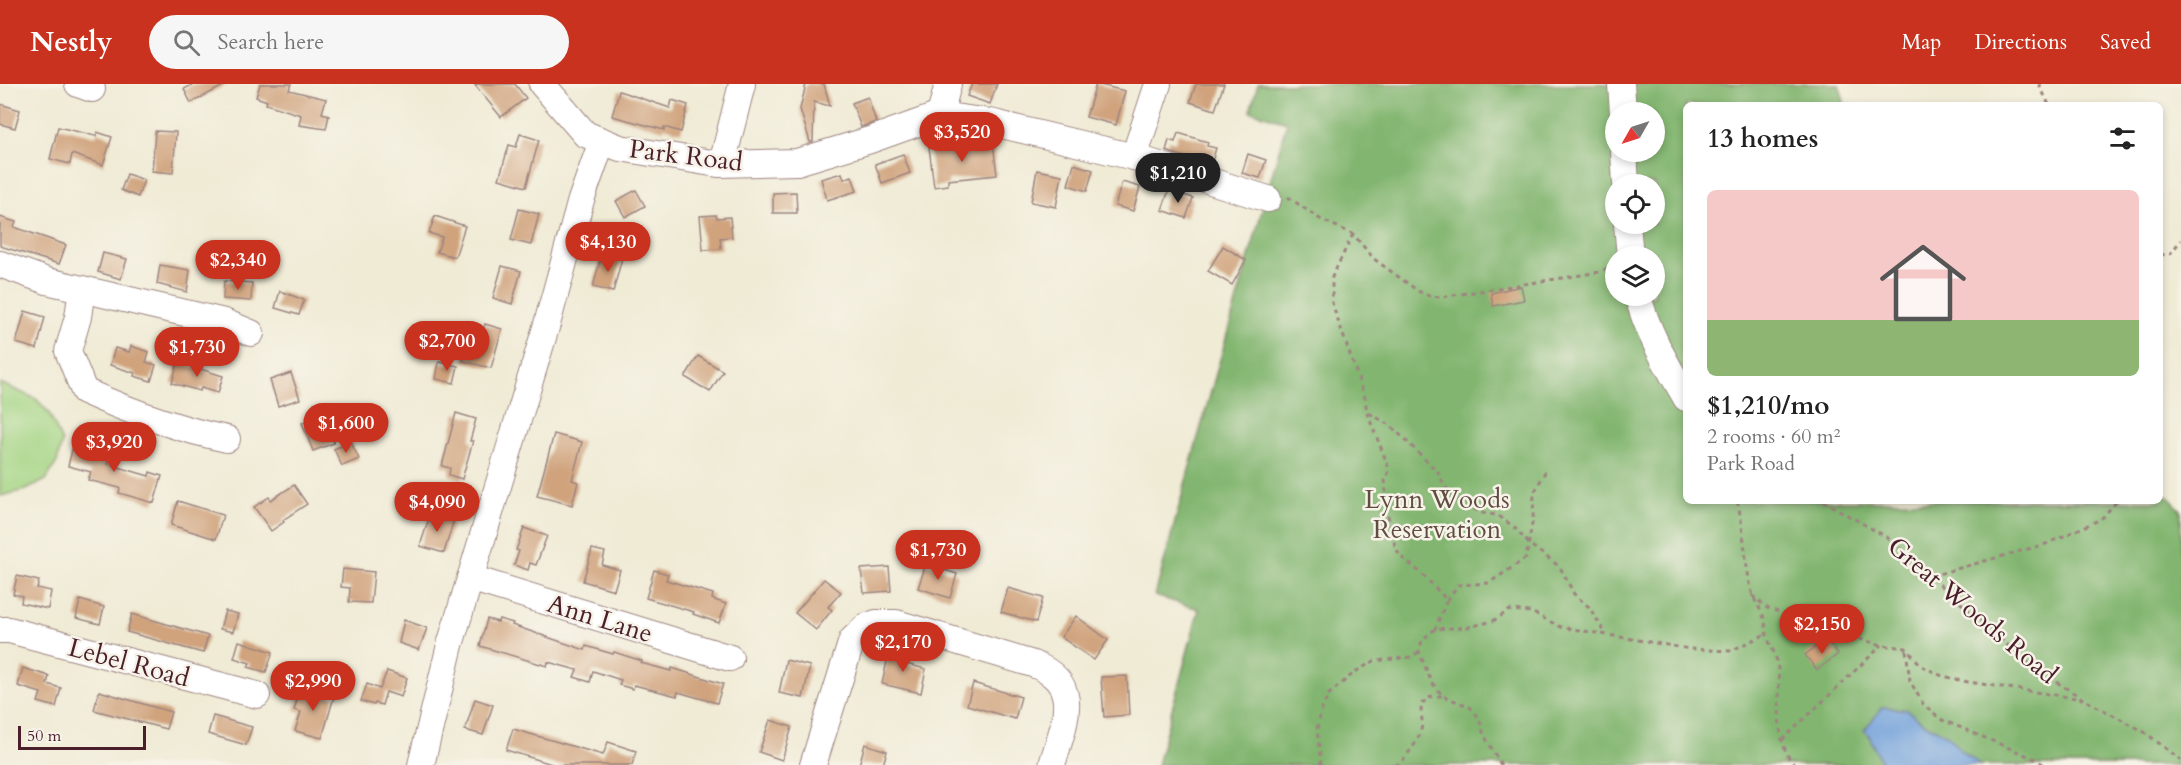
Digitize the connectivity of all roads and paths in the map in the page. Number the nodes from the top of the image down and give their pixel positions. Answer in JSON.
{"nodes":[{"id":1,"x":542,"y":84,"type":"edge"},
{"id":2,"x":742,"y":84,"type":"edge"},
{"id":3,"x":948,"y":84,"type":"edge"},
{"id":4,"x":1158,"y":84,"type":"edge"},
{"id":5,"x":1621,"y":84,"type":"edge"},
{"id":6,"x":2039,"y":84,"type":"edge"},
{"id":7,"x":1622,"y":102,"type":"edge"},
{"id":8,"x":2048,"y":102,"type":"edge"},
{"id":9,"x":940,"y":115,"type":"junction"},
{"id":10,"x":602,"y":141,"type":"junction"},
{"id":11,"x":1134,"y":157,"type":"junction"},
{"id":12,"x":722,"y":164,"type":"junction"},
{"id":13,"x":1268,"y":199,"type":"joint"},
{"id":14,"x":1353,"y":234,"type":"junction"},
{"id":15,"x":2181,"y":240,"type":"edge"},
{"id":16,"x":2163,"y":255,"type":"edge"},
{"id":17,"x":0,"y":264,"type":"edge"},
{"id":18,"x":1605,"y":270,"type":"edge"},
{"id":19,"x":82,"y":289,"type":"junction"},
{"id":20,"x":1641,"y":306,"type":"edge"},
{"id":21,"x":251,"y":333,"type":"dead end"},
{"id":22,"x":1683,"y":393,"type":"edge"},
{"id":23,"x":1367,"y":412,"type":"junction"},
{"id":24,"x":227,"y":439,"type":"dead end"},
{"id":25,"x":1547,"y":468,"type":"dead end"},
{"id":26,"x":1738,"y":504,"type":"edge"},
{"id":27,"x":1828,"y":504,"type":"edge"},
{"id":28,"x":2114,"y":504,"type":"edge"},
{"id":29,"x":1529,"y":544,"type":"junction"},
{"id":30,"x":1931,"y":576,"type":"junction"},
{"id":31,"x":470,"y":578,"type":"junction"},
{"id":32,"x":1752,"y":595,"type":"junction"},
{"id":33,"x":1447,"y":600,"type":"junction"},
{"id":34,"x":1435,"y":629,"type":"junction"},
{"id":35,"x":0,"y":630,"type":"edge"},
{"id":36,"x":1605,"y":634,"type":"junction"},
{"id":37,"x":1766,"y":634,"type":"junction"},
{"id":38,"x":1882,"y":645,"type":"junction"},
{"id":39,"x":1906,"y":648,"type":"junction"},
{"id":40,"x":1419,"y":652,"type":"junction"},
{"id":41,"x":730,"y":658,"type":"dead end"},
{"id":42,"x":257,"y":695,"type":"dead end"},
{"id":43,"x":1443,"y":696,"type":"junction"},
{"id":44,"x":2084,"y":699,"type":"junction"},
{"id":45,"x":1782,"y":740,"type":"junction"},
{"id":46,"x":2181,"y":760,"type":"edge"},
{"id":47,"x":423,"y":764,"type":"edge"},
{"id":48,"x":813,"y":765,"type":"edge"},
{"id":49,"x":1052,"y":765,"type":"edge"},
{"id":50,"x":1321,"y":765,"type":"edge"},
{"id":51,"x":1395,"y":765,"type":"edge"},
{"id":52,"x":1501,"y":765,"type":"edge"},
{"id":53,"x":1794,"y":765,"type":"edge"},
{"id":54,"x":2044,"y":765,"type":"edge"}],
"edges":[{"from":1,"to":10,"type":"street","name":"Park Road"},
{"from":2,"to":12,"type":"street"},
{"from":3,"to":9,"type":"street"},
{"from":4,"to":11,"type":"street"},
{"from":5,"to":7,"type":"street"},
{"from":6,"to":8,"type":"path"},
{"from":9,"to":11,"type":"street","name":"Park Road"},
{"from":9,"to":12,"type":"street","name":"Park Road"},
{"from":10,"to":12,"type":"street","name":"Park Road"},
{"from":10,"to":31,"type":"street"},
{"from":11,"to":13,"type":"street","name":"Park Road"},
{"from":13,"to":14,"type":"path"},
{"from":14,"to":18,"type":"path"},
{"from":14,"to":23,"type":"path"},
{"from":15,"to":16,"type":"path"},
{"from":17,"to":19,"type":"street"},
{"from":19,"to":21,"type":"street"},
{"from":19,"to":24,"type":"street"},
{"from":20,"to":22,"type":"street"},
{"from":23,"to":29,"type":"path"},
{"from":23,"to":33,"type":"path"},
{"from":25,"to":29,"type":"path"},
{"from":26,"to":32,"type":"path"},
{"from":27,"to":30,"type":"path","name":"Great Woods Road"},
{"from":28,"to":30,"type":"path"},
{"from":29,"to":33,"type":"path"},
{"from":29,"to":36,"type":"path"},
{"from":30,"to":44,"type":"path","name":"Great Woods Road"},
{"from":31,"to":41,"type":"street","name":"Ann Lane"},
{"from":31,"to":47,"type":"street"},
{"from":32,"to":37,"type":"path"},
{"from":32,"to":38,"type":"path"},
{"from":33,"to":34,"type":"path"},
{"from":34,"to":36,"type":"path"},
{"from":34,"to":40,"type":"path"},
{"from":35,"to":42,"type":"street","name":"Lebel Road"},
{"from":36,"to":37,"type":"path"},
{"from":37,"to":45,"type":"path"},
{"from":38,"to":39,"type":"path"},
{"from":38,"to":45,"type":"path"},
{"from":39,"to":44,"type":"path"},
{"from":39,"to":54,"type":"path"},
{"from":40,"to":43,"type":"path"},
{"from":40,"to":50,"type":"path"},
{"from":43,"to":51,"type":"path"},
{"from":43,"to":52,"type":"path"},
{"from":44,"to":46,"type":"path","name":"Great Woods Road"},
{"from":45,"to":53,"type":"path"},
{"from":48,"to":49,"type":"street"}]}
